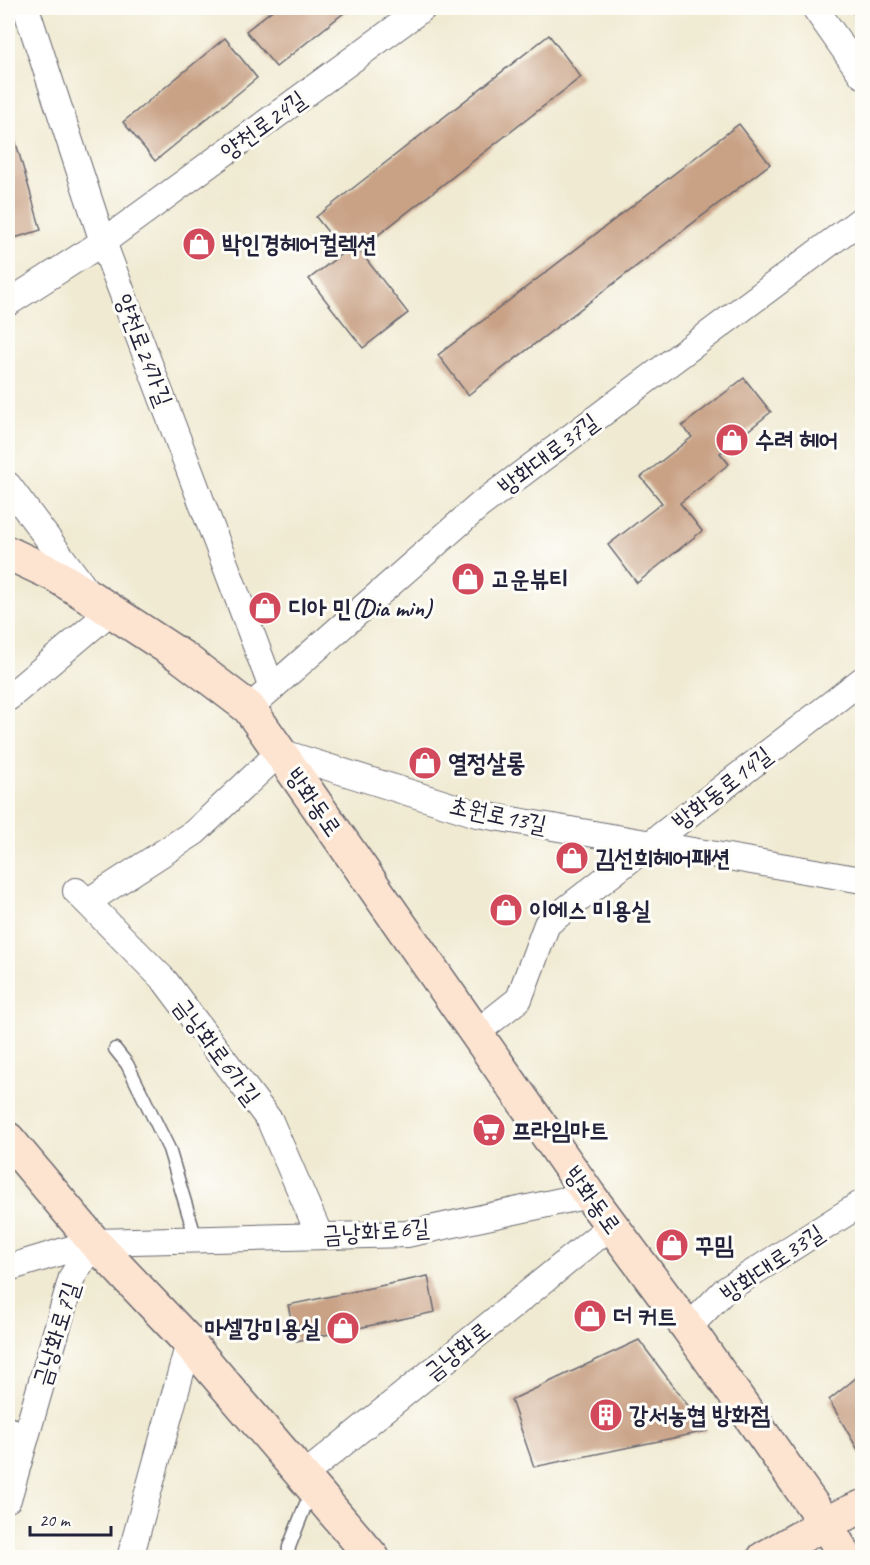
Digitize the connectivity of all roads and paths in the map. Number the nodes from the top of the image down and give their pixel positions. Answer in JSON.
{"nodes":[{"id":1,"x":26,"y":8,"type":"edge"},
{"id":2,"x":423,"y":8,"type":"edge"},
{"id":3,"x":815,"y":8,"type":"edge"},
{"id":4,"x":862,"y":75,"type":"edge"},
{"id":5,"x":862,"y":219,"type":"edge"},
{"id":6,"x":103,"y":242,"type":"junction"},
{"id":7,"x":8,"y":303,"type":"edge"},
{"id":8,"x":8,"y":484,"type":"edge"},
{"id":9,"x":8,"y":553,"type":"edge"},
{"id":10,"x":102,"y":605,"type":"junction"},
{"id":11,"x":862,"y":680,"type":"edge"},
{"id":12,"x":8,"y":698,"type":"edge"},
{"id":13,"x":260,"y":698,"type":"junction"},
{"id":14,"x":280,"y":752,"type":"junction"},
{"id":15,"x":649,"y":844,"type":"junction"},
{"id":16,"x":862,"y":880,"type":"edge"},
{"id":17,"x":81,"y":896,"type":"joint"},
{"id":18,"x":476,"y":1033,"type":"junction"},
{"id":19,"x":115,"y":1049,"type":"dead end"},
{"id":20,"x":8,"y":1139,"type":"edge"},
{"id":21,"x":589,"y":1195,"type":"junction"},
{"id":22,"x":862,"y":1203,"type":"edge"},
{"id":23,"x":612,"y":1225,"type":"junction"},
{"id":24,"x":321,"y":1236,"type":"junction"},
{"id":25,"x":196,"y":1239,"type":"junction"},
{"id":26,"x":94,"y":1242,"type":"junction"},
{"id":27,"x":8,"y":1268,"type":"edge"},
{"id":28,"x":688,"y":1328,"type":"junction"},
{"id":29,"x":189,"y":1343,"type":"junction"},
{"id":30,"x":18,"y":1426,"type":"edge"},
{"id":31,"x":308,"y":1481,"type":"junction"},
{"id":32,"x":8,"y":1499,"type":"edge"},
{"id":33,"x":862,"y":1507,"type":"edge"},
{"id":34,"x":825,"y":1523,"type":"junction"},
{"id":35,"x":130,"y":1557,"type":"edge"},
{"id":36,"x":288,"y":1557,"type":"edge"},
{"id":37,"x":373,"y":1557,"type":"edge"},
{"id":38,"x":764,"y":1557,"type":"edge"},
{"id":39,"x":846,"y":1557,"type":"edge"}],
"edges":[{"from":1,"to":6,"type":"street","name":"양천로24가길"},
{"from":2,"to":6,"type":"street","name":"양천로24길"},
{"from":3,"to":4,"type":"street"},
{"from":5,"to":13,"type":"street","name":"방화대로37길"},
{"from":6,"to":7,"type":"street","name":"양천로24길"},
{"from":6,"to":13,"type":"street","name":"양천로24가길"},
{"from":8,"to":10,"type":"street"},
{"from":9,"to":10,"type":"street","name":"방화동로"},
{"from":10,"to":12,"type":"street"},
{"from":10,"to":13,"type":"street","name":"방화동로"},
{"from":11,"to":15,"type":"street","name":"방화동로14길"},
{"from":13,"to":14,"type":"street","name":"방화동로"},
{"from":14,"to":15,"type":"street","name":"초원로13길"},
{"from":14,"to":17,"type":"street","name":"방화동로"},
{"from":14,"to":18,"type":"street","name":"방화동로"},
{"from":15,"to":16,"type":"street","name":"초원로13길"},
{"from":15,"to":18,"type":"street","name":"방화동로14길"},
{"from":17,"to":24,"type":"street","name":"금낭화로6가길"},
{"from":18,"to":21,"type":"street","name":"방화동로"},
{"from":19,"to":25,"type":"lane"},
{"from":20,"to":26,"type":"street"},
{"from":21,"to":23,"type":"street","name":"방화동로"},
{"from":21,"to":24,"type":"street","name":"금낭화로6길"},
{"from":22,"to":28,"type":"street","name":"방화대로33길"},
{"from":23,"to":28,"type":"street","name":"방화동로"},
{"from":23,"to":31,"type":"street","name":"금낭화로"},
{"from":24,"to":25,"type":"street","name":"금낭화로6길"},
{"from":25,"to":26,"type":"street","name":"금낭화로6길"},
{"from":26,"to":27,"type":"street","name":"금낭화로6길"},
{"from":26,"to":29,"type":"street"},
{"from":26,"to":30,"type":"street","name":"금낭화로7길"},
{"from":28,"to":34,"type":"street","name":"방화동로"},
{"from":29,"to":31,"type":"street"},
{"from":29,"to":35,"type":"street"},
{"from":30,"to":32,"type":"street","name":"금낭화로7길"},
{"from":31,"to":36,"type":"lane","name":"금낭화로"},
{"from":31,"to":37,"type":"street"},
{"from":33,"to":34,"type":"street"},
{"from":34,"to":38,"type":"street"},
{"from":34,"to":39,"type":"street","name":"방화동로"}]}
